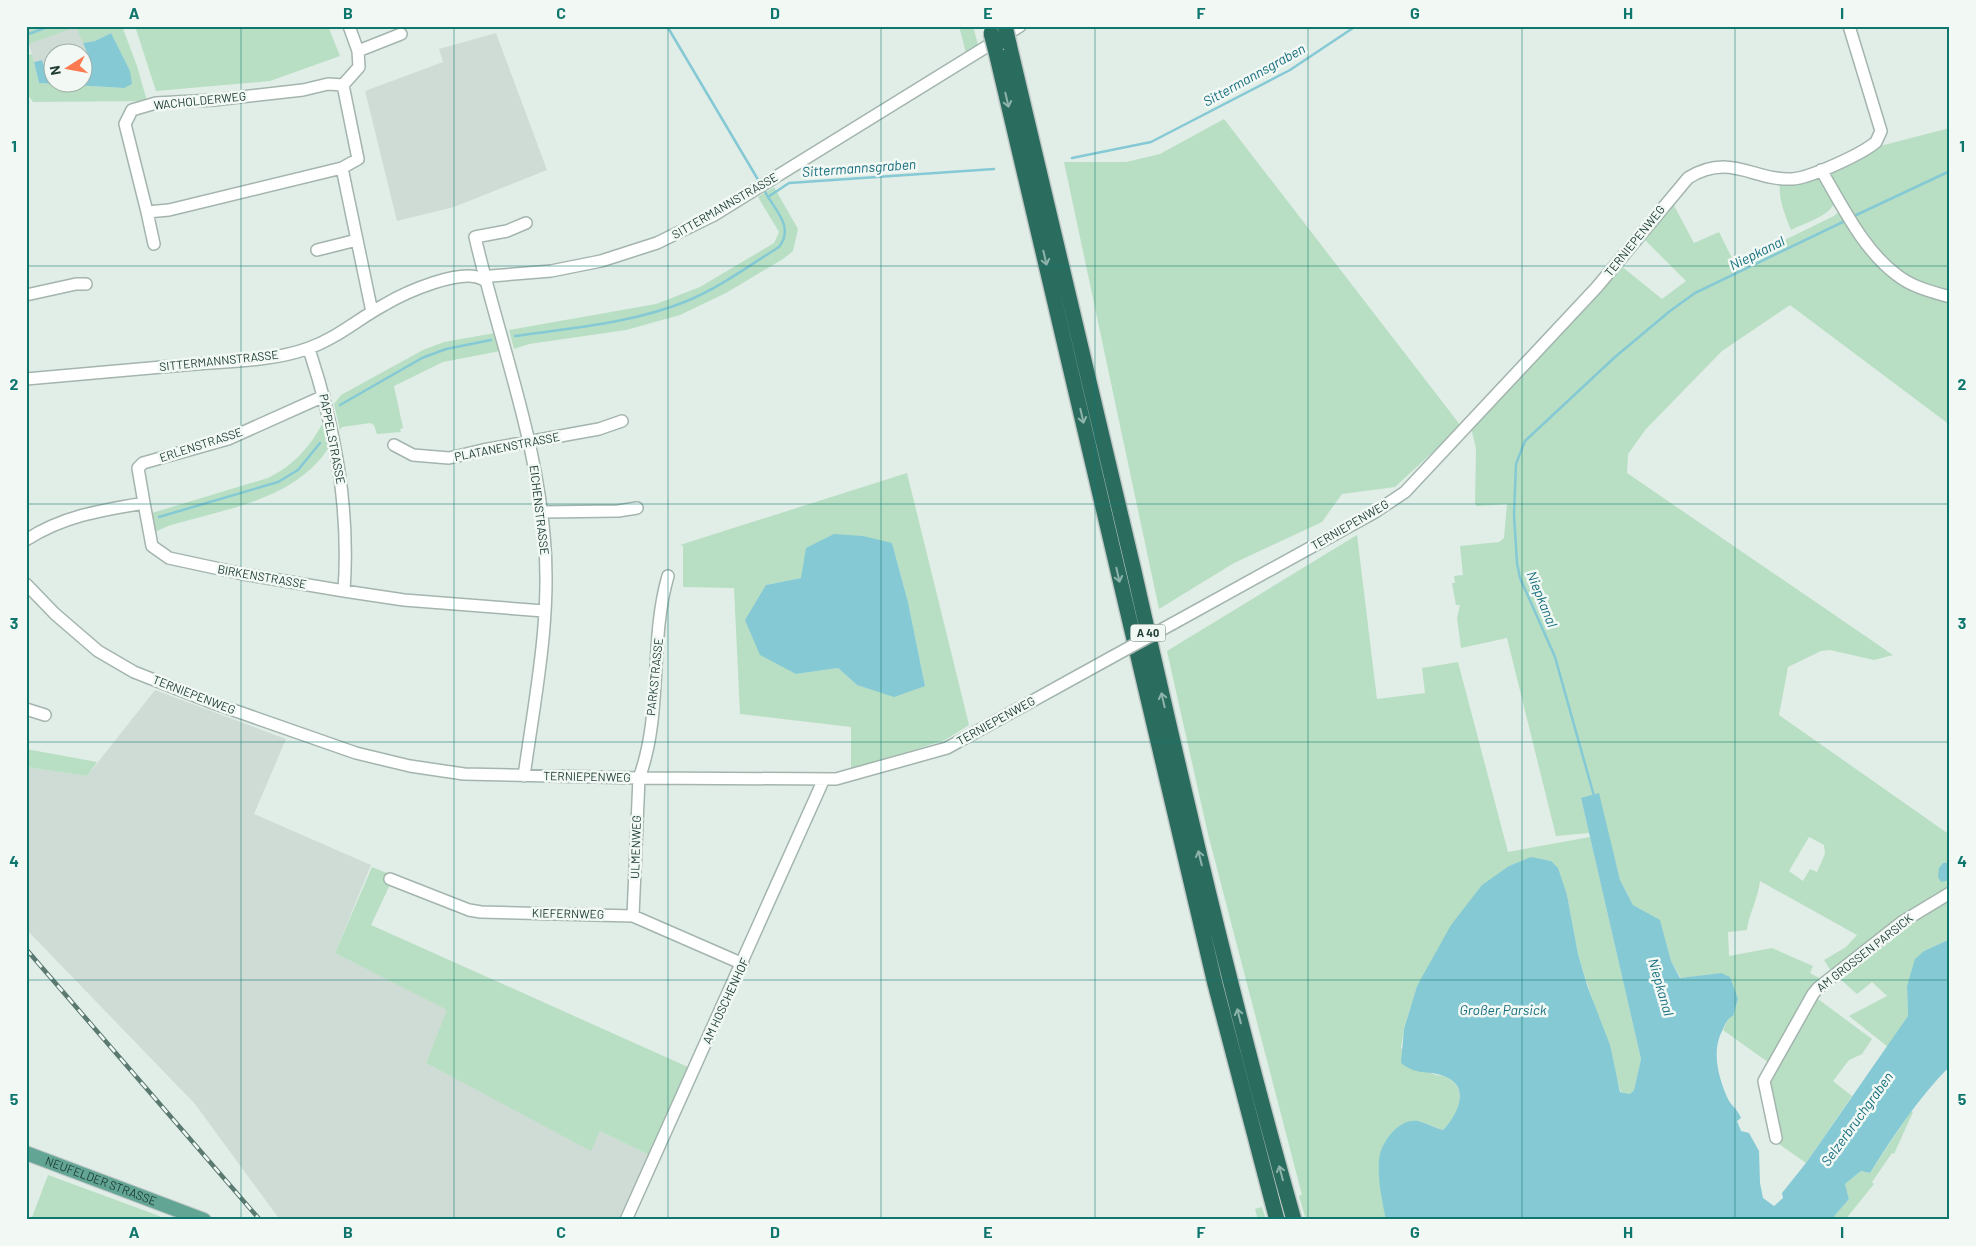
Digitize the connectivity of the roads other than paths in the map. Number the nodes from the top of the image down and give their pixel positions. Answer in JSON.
{"nodes":[{"id":1,"x":348,"y":26,"type":"edge"},
{"id":2,"x":1005,"y":26,"type":"edge"},
{"id":3,"x":1020,"y":26,"type":"edge"},
{"id":4,"x":1848,"y":26,"type":"edge"},
{"id":5,"x":990,"y":30,"type":"edge"},
{"id":6,"x":400,"y":34,"type":"dead end"},
{"id":7,"x":358,"y":51,"type":"junction"},
{"id":8,"x":343,"y":85,"type":"junction"},
{"id":9,"x":342,"y":168,"type":"junction"},
{"id":10,"x":1821,"y":170,"type":"junction"},
{"id":11,"x":147,"y":212,"type":"junction"},
{"id":12,"x":526,"y":223,"type":"dead end"},
{"id":13,"x":357,"y":240,"type":"junction"},
{"id":14,"x":154,"y":244,"type":"dead end"},
{"id":15,"x":317,"y":250,"type":"dead end"},
{"id":16,"x":484,"y":280,"type":"junction"},
{"id":17,"x":86,"y":284,"type":"dead end"},
{"id":18,"x":26,"y":295,"type":"edge"},
{"id":19,"x":1950,"y":297,"type":"edge"},
{"id":20,"x":372,"y":312,"type":"junction"},
{"id":21,"x":309,"y":348,"type":"junction"},
{"id":22,"x":26,"y":379,"type":"edge"},
{"id":23,"x":324,"y":396,"type":"junction"},
{"id":24,"x":622,"y":421,"type":"dead end"},
{"id":25,"x":529,"y":442,"type":"junction"},
{"id":26,"x":394,"y":445,"type":"dead end"},
{"id":27,"x":144,"y":503,"type":"junction"},
{"id":28,"x":638,"y":508,"type":"dead end"},
{"id":29,"x":542,"y":512,"type":"junction"},
{"id":30,"x":26,"y":540,"type":"edge"},
{"id":31,"x":668,"y":576,"type":"dead end"},
{"id":32,"x":26,"y":584,"type":"edge"},
{"id":33,"x":344,"y":591,"type":"junction"},
{"id":34,"x":544,"y":610,"type":"junction"},
{"id":35,"x":26,"y":709,"type":"edge"},
{"id":36,"x":45,"y":715,"type":"dead end"},
{"id":37,"x":524,"y":776,"type":"junction"},
{"id":38,"x":639,"y":778,"type":"junction"},
{"id":39,"x":824,"y":781,"type":"junction"},
{"id":40,"x":390,"y":879,"type":"dead end"},
{"id":41,"x":1950,"y":893,"type":"edge"},
{"id":42,"x":633,"y":916,"type":"junction"},
{"id":43,"x":743,"y":964,"type":"junction"},
{"id":44,"x":1776,"y":1138,"type":"dead end"},
{"id":45,"x":26,"y":1153,"type":"edge"},
{"id":46,"x":204,"y":1220,"type":"edge"},
{"id":47,"x":626,"y":1220,"type":"edge"},
{"id":48,"x":1277,"y":1220,"type":"edge"},
{"id":49,"x":1294,"y":1220,"type":"edge"}],
"edges":[{"from":1,"to":7,"type":"street"},
{"from":49,"to":2,"type":"highway","number":"A 40","one_way":true,"bridge":true},
{"from":3,"to":16,"type":"street","name":"SITTERMANNSTRASSE"},
{"from":4,"to":10,"type":"street","name":"TERNIEPENWEG"},
{"from":5,"to":48,"type":"highway","number":"A 40","one_way":true,"bridge":true},
{"from":6,"to":7,"type":"street"},
{"from":7,"to":8,"type":"street"},
{"from":8,"to":9,"type":"street"},
{"from":8,"to":11,"type":"street","name":"WACHOLDERWEG"},
{"from":9,"to":11,"type":"street"},
{"from":9,"to":13,"type":"street"},
{"from":10,"to":19,"type":"street"},
{"from":10,"to":39,"type":"street","name":"TERNIEPENWEG","bridge":true},
{"from":11,"to":14,"type":"street","name":"WACHOLDERWEG"},
{"from":12,"to":16,"type":"street"},
{"from":13,"to":15,"type":"street"},
{"from":13,"to":20,"type":"street"},
{"from":16,"to":20,"type":"street","name":"SITTERMANNSTRASSE"},
{"from":16,"to":25,"type":"street","name":"EICHENSTRASSE"},
{"from":17,"to":18,"type":"street"},
{"from":20,"to":21,"type":"street","name":"SITTERMANNSTRASSE"},
{"from":21,"to":22,"type":"street","name":"SITTERMANNSTRASSE"},
{"from":21,"to":23,"type":"street","name":"PAPPELSTRASSE"},
{"from":23,"to":27,"type":"street","name":"ERLENSTRASSE"},
{"from":23,"to":33,"type":"street","name":"PAPPELSTRASSE"},
{"from":24,"to":25,"type":"street","name":"PLATANENSTRASSE"},
{"from":25,"to":26,"type":"street","name":"PLATANENSTRASSE"},
{"from":25,"to":29,"type":"street","name":"EICHENSTRASSE"},
{"from":27,"to":30,"type":"street"},
{"from":27,"to":33,"type":"street","name":"BIRKENSTRASSE"},
{"from":28,"to":29,"type":"street"},
{"from":29,"to":34,"type":"street","name":"EICHENSTRASSE"},
{"from":31,"to":38,"type":"street","name":"PARKSTRASSE"},
{"from":32,"to":37,"type":"street","name":"TERNIEPENWEG"},
{"from":33,"to":34,"type":"street","name":"BIRKENSTRASSE"},
{"from":34,"to":37,"type":"street","name":"EICHENSTRASSE"},
{"from":35,"to":36,"type":"street"},
{"from":37,"to":38,"type":"street","name":"TERNIEPENWEG"},
{"from":38,"to":39,"type":"street","name":"TERNIEPENWEG"},
{"from":38,"to":42,"type":"street","name":"ULMENWEG"},
{"from":39,"to":43,"type":"street","name":"AM HOSCHENHOF"},
{"from":40,"to":42,"type":"street","name":"KIEFERNWEG"},
{"from":41,"to":44,"type":"street","name":"AM GROSSEN PARSICK"},
{"from":42,"to":43,"type":"street","name":"KIEFERNWEG"},
{"from":43,"to":47,"type":"street","name":"AM HOSCHENHOF"},
{"from":45,"to":46,"type":"main road","name":"NEUFELDER STRASSE"}]}
